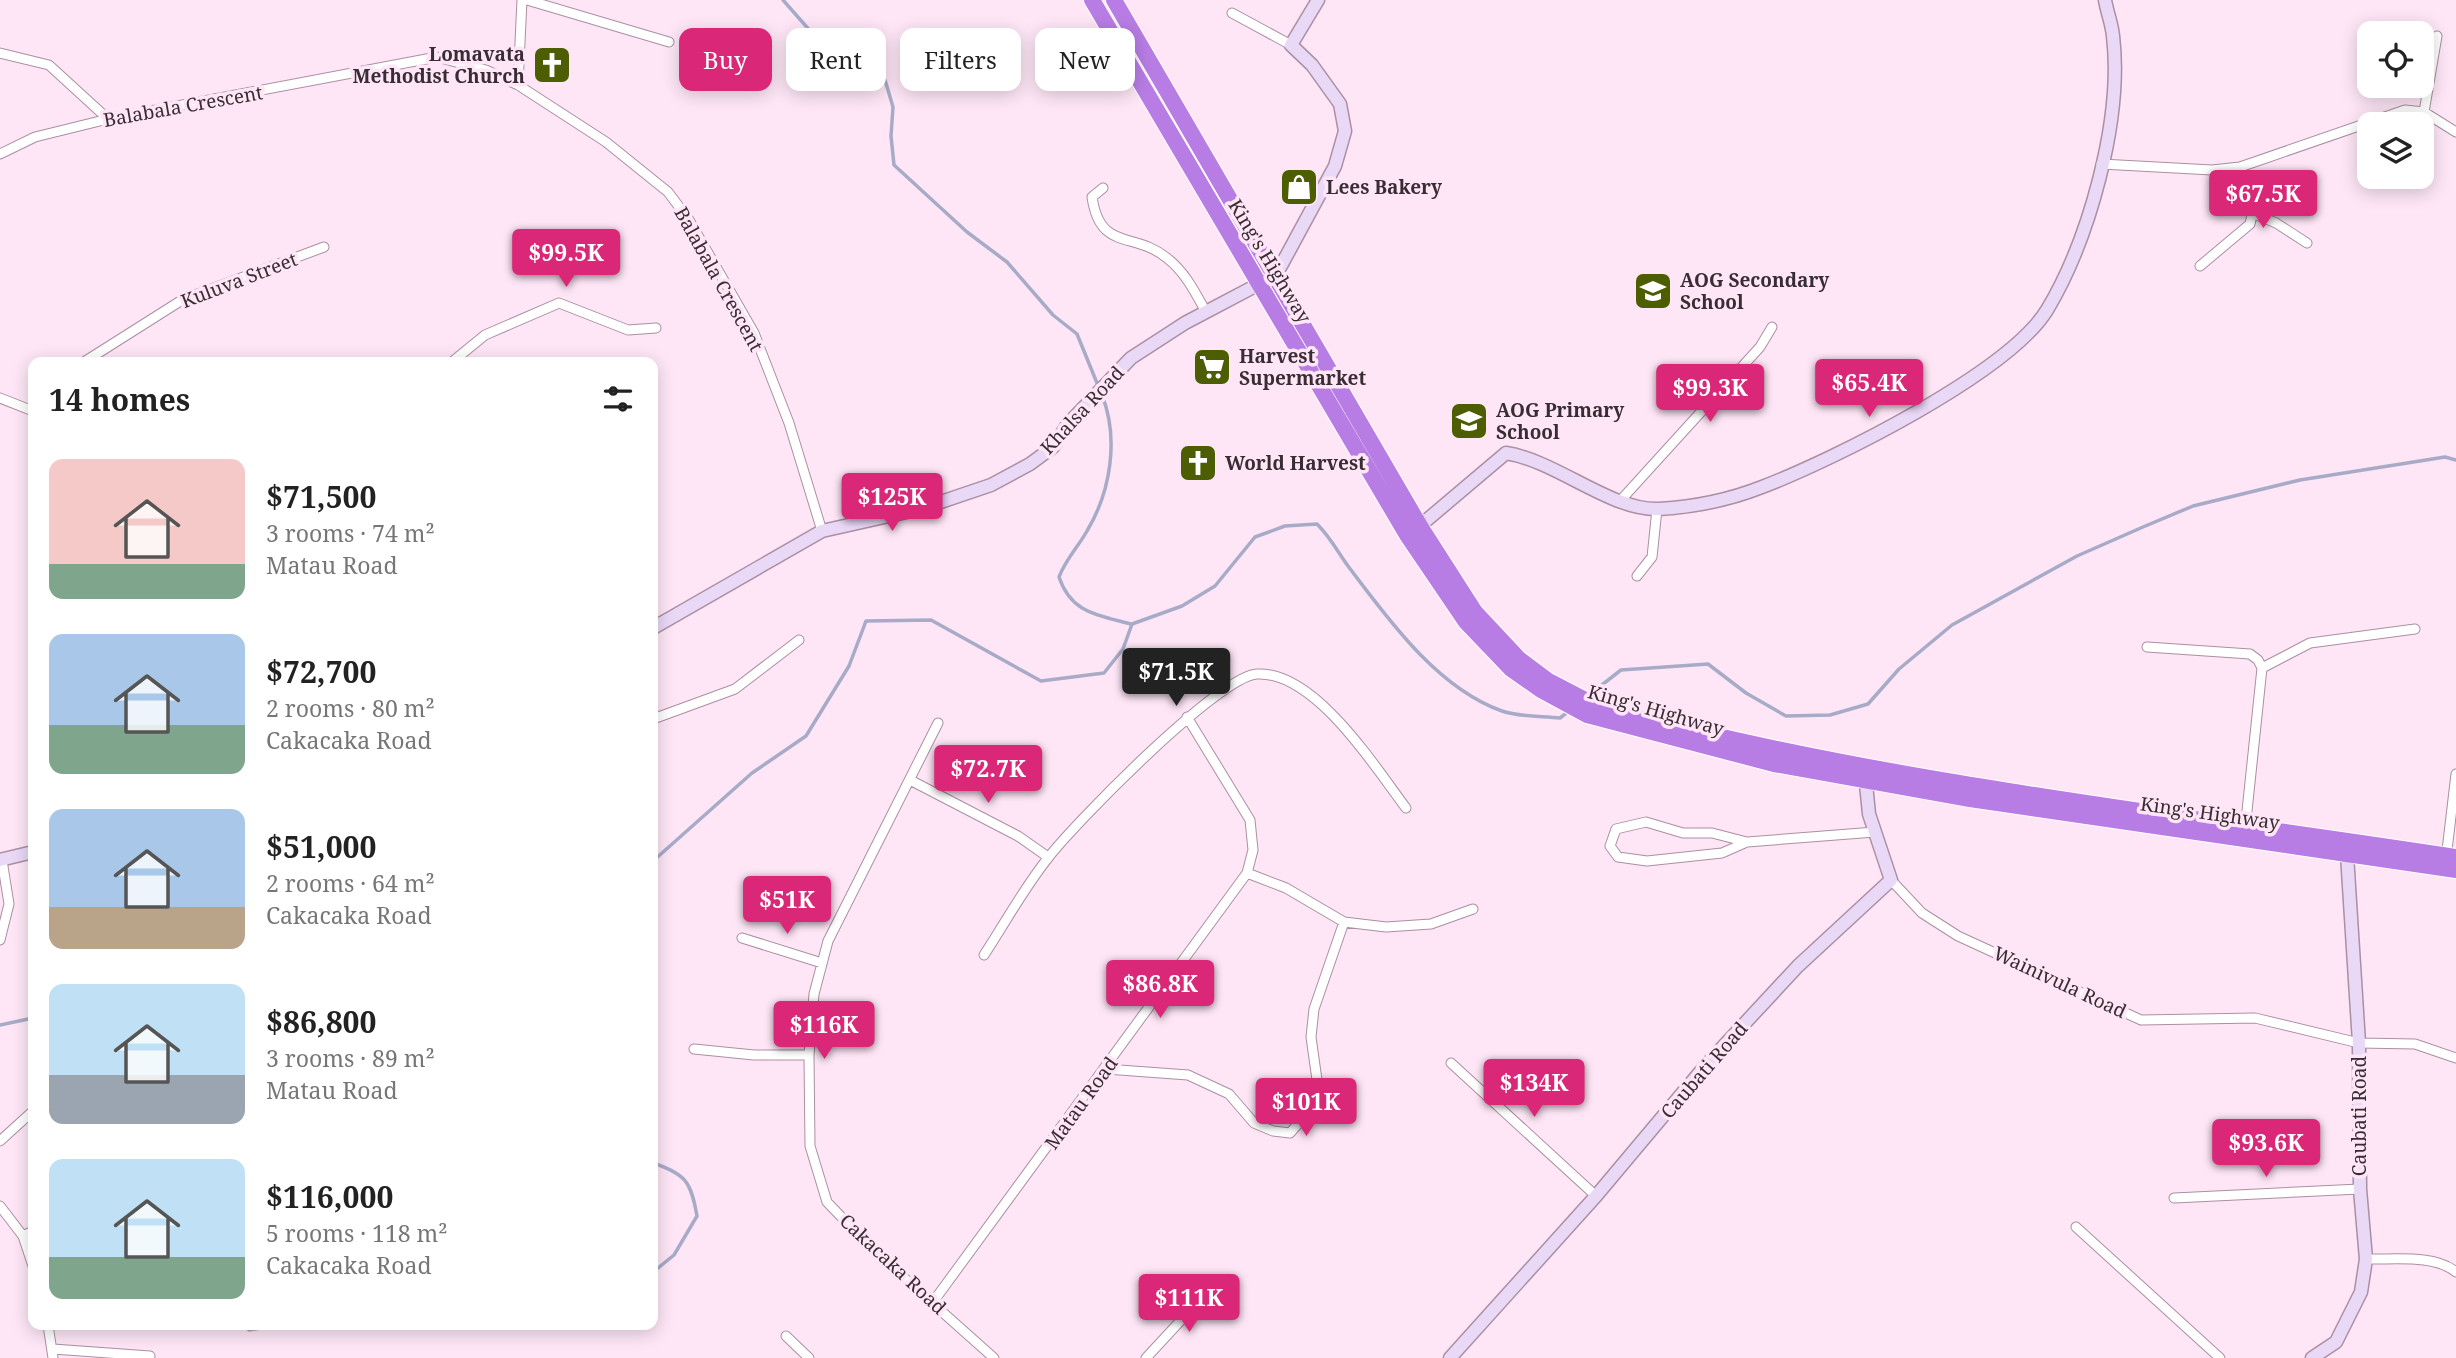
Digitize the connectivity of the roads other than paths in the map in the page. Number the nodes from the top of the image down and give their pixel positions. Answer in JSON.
{"nodes":[{"id":1,"x":524,"y":0,"type":"edge"},
{"id":2,"x":1092,"y":0,"type":"edge"},
{"id":3,"x":1114,"y":0,"type":"edge"},
{"id":4,"x":1318,"y":0,"type":"edge"},
{"id":5,"x":2105,"y":0,"type":"edge"},
{"id":6,"x":1232,"y":13,"type":"dead end"},
{"id":7,"x":2437,"y":36,"type":"dead end"},
{"id":8,"x":669,"y":42,"type":"dead end"},
{"id":9,"x":1291,"y":45,"type":"junction"},
{"id":10,"x":0,"y":53,"type":"edge"},
{"id":11,"x":518,"y":85,"type":"junction"},
{"id":12,"x":2399,"y":112,"type":"edge"},
{"id":13,"x":2424,"y":112,"type":"joint"},
{"id":14,"x":2434,"y":118,"type":"edge"},
{"id":15,"x":108,"y":119,"type":"junction"},
{"id":16,"x":2357,"y":127,"type":"edge"},
{"id":17,"x":2456,"y":132,"type":"edge"},
{"id":18,"x":0,"y":154,"type":"edge"},
{"id":19,"x":2101,"y":164,"type":"junction"},
{"id":20,"x":2240,"y":167,"type":"junction"},
{"id":21,"x":1103,"y":188,"type":"dead end"},
{"id":22,"x":2252,"y":214,"type":"junction"},
{"id":23,"x":2307,"y":243,"type":"dead end"},
{"id":24,"x":324,"y":247,"type":"dead end"},
{"id":25,"x":2200,"y":266,"type":"dead end"},
{"id":26,"x":1276,"y":275,"type":"junction"},
{"id":27,"x":1259,"y":283,"type":"junction"},
{"id":28,"x":1206,"y":312,"type":"junction"},
{"id":29,"x":1772,"y":327,"type":"dead end"},
{"id":30,"x":656,"y":328,"type":"dead end"},
{"id":31,"x":93,"y":357,"type":"edge"},
{"id":32,"x":458,"y":357,"type":"edge"},
{"id":33,"x":0,"y":398,"type":"edge"},
{"id":34,"x":28,"y":409,"type":"edge"},
{"id":35,"x":1620,"y":501,"type":"junction"},
{"id":36,"x":1657,"y":509,"type":"junction"},
{"id":37,"x":822,"y":531,"type":"junction"},
{"id":38,"x":1414,"y":531,"type":"junction"},
{"id":39,"x":1637,"y":576,"type":"dead end"},
{"id":40,"x":658,"y":625,"type":"edge"},
{"id":41,"x":2415,"y":629,"type":"dead end"},
{"id":42,"x":799,"y":640,"type":"dead end"},
{"id":43,"x":2147,"y":647,"type":"dead end"},
{"id":44,"x":2262,"y":668,"type":"junction"},
{"id":45,"x":658,"y":717,"type":"edge"},
{"id":46,"x":1187,"y":717,"type":"junction"},
{"id":47,"x":938,"y":723,"type":"dead end"},
{"id":48,"x":1865,"y":774,"type":"junction"},
{"id":49,"x":2456,"y":774,"type":"edge"},
{"id":50,"x":910,"y":780,"type":"junction"},
{"id":51,"x":1406,"y":808,"type":"dead end"},
{"id":52,"x":1875,"y":832,"type":"junction"},
{"id":53,"x":2244,"y":833,"type":"junction"},
{"id":54,"x":1747,"y":842,"type":"junction"},
{"id":55,"x":28,"y":853,"type":"edge"},
{"id":56,"x":2347,"y":855,"type":"junction"},
{"id":57,"x":1048,"y":857,"type":"junction"},
{"id":58,"x":1,"y":860,"type":"edge"},
{"id":59,"x":2451,"y":863,"type":"edge"},
{"id":60,"x":1247,"y":873,"type":"junction"},
{"id":61,"x":1891,"y":880,"type":"junction"},
{"id":62,"x":1473,"y":909,"type":"dead end"},
{"id":63,"x":1344,"y":922,"type":"junction"},
{"id":64,"x":743,"y":938,"type":"dead end"},
{"id":65,"x":0,"y":940,"type":"edge"},
{"id":66,"x":984,"y":955,"type":"dead end"},
{"id":67,"x":822,"y":963,"type":"junction"},
{"id":68,"x":2359,"y":1043,"type":"junction"},
{"id":69,"x":694,"y":1049,"type":"dead end"},
{"id":70,"x":808,"y":1055,"type":"junction"},
{"id":71,"x":2456,"y":1058,"type":"edge"},
{"id":72,"x":1451,"y":1063,"type":"dead end"},
{"id":73,"x":1106,"y":1069,"type":"junction"},
{"id":74,"x":28,"y":1116,"type":"edge"},
{"id":75,"x":0,"y":1141,"type":"edge"},
{"id":76,"x":2360,"y":1189,"type":"junction"},
{"id":77,"x":1597,"y":1196,"type":"junction"},
{"id":78,"x":2174,"y":1198,"type":"dead end"},
{"id":79,"x":0,"y":1206,"type":"edge"},
{"id":80,"x":2076,"y":1227,"type":"dead end"},
{"id":81,"x":28,"y":1234,"type":"edge"},
{"id":82,"x":23,"y":1236,"type":"junction"},
{"id":83,"x":28,"y":1251,"type":"edge"},
{"id":84,"x":2366,"y":1259,"type":"junction"},
{"id":85,"x":2456,"y":1272,"type":"edge"},
{"id":86,"x":1210,"y":1289,"type":"dead end"},
{"id":87,"x":933,"y":1302,"type":"junction"},
{"id":88,"x":49,"y":1330,"type":"edge"},
{"id":89,"x":786,"y":1336,"type":"dead end"},
{"id":90,"x":53,"y":1354,"type":"edge"},
{"id":91,"x":150,"y":1356,"type":"dead end"},
{"id":92,"x":990,"y":1357,"type":"edge"},
{"id":93,"x":809,"y":1358,"type":"edge"},
{"id":94,"x":1146,"y":1358,"type":"edge"},
{"id":95,"x":1450,"y":1358,"type":"edge"},
{"id":96,"x":2220,"y":1358,"type":"edge"},
{"id":97,"x":2312,"y":1358,"type":"edge"}],
"edges":[{"from":1,"to":8,"type":"street"},
{"from":1,"to":11,"type":"street"},
{"from":2,"to":27,"type":"highway","name":"King's Highway"},
{"from":3,"to":26,"type":"highway","name":"King's Highway"},
{"from":4,"to":9,"type":"street"},
{"from":5,"to":19,"type":"street"},
{"from":6,"to":9,"type":"street"},
{"from":7,"to":13,"type":"street"},
{"from":9,"to":26,"type":"street"},
{"from":10,"to":15,"type":"street"},
{"from":11,"to":15,"type":"street","name":"Balabala Crescent"},
{"from":11,"to":37,"type":"street","name":"Balabala Crescent"},
{"from":12,"to":13,"type":"street"},
{"from":14,"to":17,"type":"street"},
{"from":15,"to":18,"type":"street","name":"Balabala Crescent"},
{"from":16,"to":20,"type":"street"},
{"from":19,"to":20,"type":"street"},
{"from":19,"to":36,"type":"street"},
{"from":20,"to":22,"type":"street"},
{"from":21,"to":28,"type":"street"},
{"from":22,"to":23,"type":"street"},
{"from":22,"to":25,"type":"street"},
{"from":24,"to":31,"type":"street","name":"Kuluva Street"},
{"from":26,"to":27,"type":"street","name":"Khalsa Road"},
{"from":26,"to":38,"type":"highway","name":"King's Highway"},
{"from":27,"to":28,"type":"street","name":"Khalsa Road"},
{"from":27,"to":38,"type":"highway","name":"King's Highway"},
{"from":28,"to":37,"type":"street","name":"Khalsa Road"},
{"from":29,"to":35,"type":"street"},
{"from":30,"to":32,"type":"street"},
{"from":33,"to":34,"type":"street"},
{"from":35,"to":36,"type":"street"},
{"from":35,"to":38,"type":"street"},
{"from":36,"to":39,"type":"street"},
{"from":37,"to":40,"type":"street","name":"Khalsa Road"},
{"from":38,"to":48,"type":"highway","name":"King's Highway"},
{"from":41,"to":44,"type":"street"},
{"from":42,"to":45,"type":"street"},
{"from":43,"to":44,"type":"street"},
{"from":44,"to":53,"type":"street"},
{"from":46,"to":51,"type":"street"},
{"from":46,"to":57,"type":"street"},
{"from":46,"to":60,"type":"street","name":"Matau Road"},
{"from":47,"to":50,"type":"street","name":"Cakacaka Road"},
{"from":48,"to":52,"type":"street"},
{"from":48,"to":53,"type":"highway","name":"King's Highway"},
{"from":49,"to":59,"type":"street"},
{"from":50,"to":57,"type":"street"},
{"from":50,"to":67,"type":"street","name":"Cakacaka Road"},
{"from":52,"to":54,"type":"street"},
{"from":52,"to":61,"type":"street"},
{"from":53,"to":56,"type":"highway","name":"King's Highway"},
{"from":53,"to":59,"type":"highway","name":"King's Highway"},
{"from":54,"to":54,"type":"street"},
{"from":55,"to":58,"type":"street"},
{"from":56,"to":59,"type":"highway","name":"King's Highway"},
{"from":56,"to":68,"type":"street","name":"Caubati Road"},
{"from":57,"to":66,"type":"street"},
{"from":58,"to":65,"type":"street"},
{"from":60,"to":63,"type":"street"},
{"from":60,"to":73,"type":"street","name":"Matau Road"},
{"from":61,"to":68,"type":"street","name":"Wainivula Road"},
{"from":61,"to":77,"type":"street","name":"Caubati Road"},
{"from":62,"to":63,"type":"street"},
{"from":63,"to":73,"type":"street"},
{"from":64,"to":67,"type":"street"},
{"from":67,"to":70,"type":"street","name":"Cakacaka Road"},
{"from":68,"to":71,"type":"street","name":"Wainivula Road"},
{"from":68,"to":76,"type":"street","name":"Caubati Road"},
{"from":69,"to":70,"type":"street"},
{"from":70,"to":87,"type":"street","name":"Cakacaka Road"},
{"from":72,"to":77,"type":"street"},
{"from":73,"to":87,"type":"street","name":"Matau Road"},
{"from":74,"to":75,"type":"street"},
{"from":76,"to":78,"type":"street"},
{"from":76,"to":84,"type":"street","name":"Caubati Road"},
{"from":77,"to":95,"type":"street","name":"Caubati Road"},
{"from":79,"to":82,"type":"street"},
{"from":80,"to":96,"type":"street"},
{"from":81,"to":82,"type":"street"},
{"from":82,"to":83,"type":"street"},
{"from":84,"to":85,"type":"street"},
{"from":84,"to":97,"type":"street","name":"Caubati Road"},
{"from":86,"to":94,"type":"street"},
{"from":87,"to":92,"type":"street","name":"Cakacaka Road"},
{"from":88,"to":90,"type":"street"},
{"from":89,"to":93,"type":"street"},
{"from":90,"to":91,"type":"street"}]}
